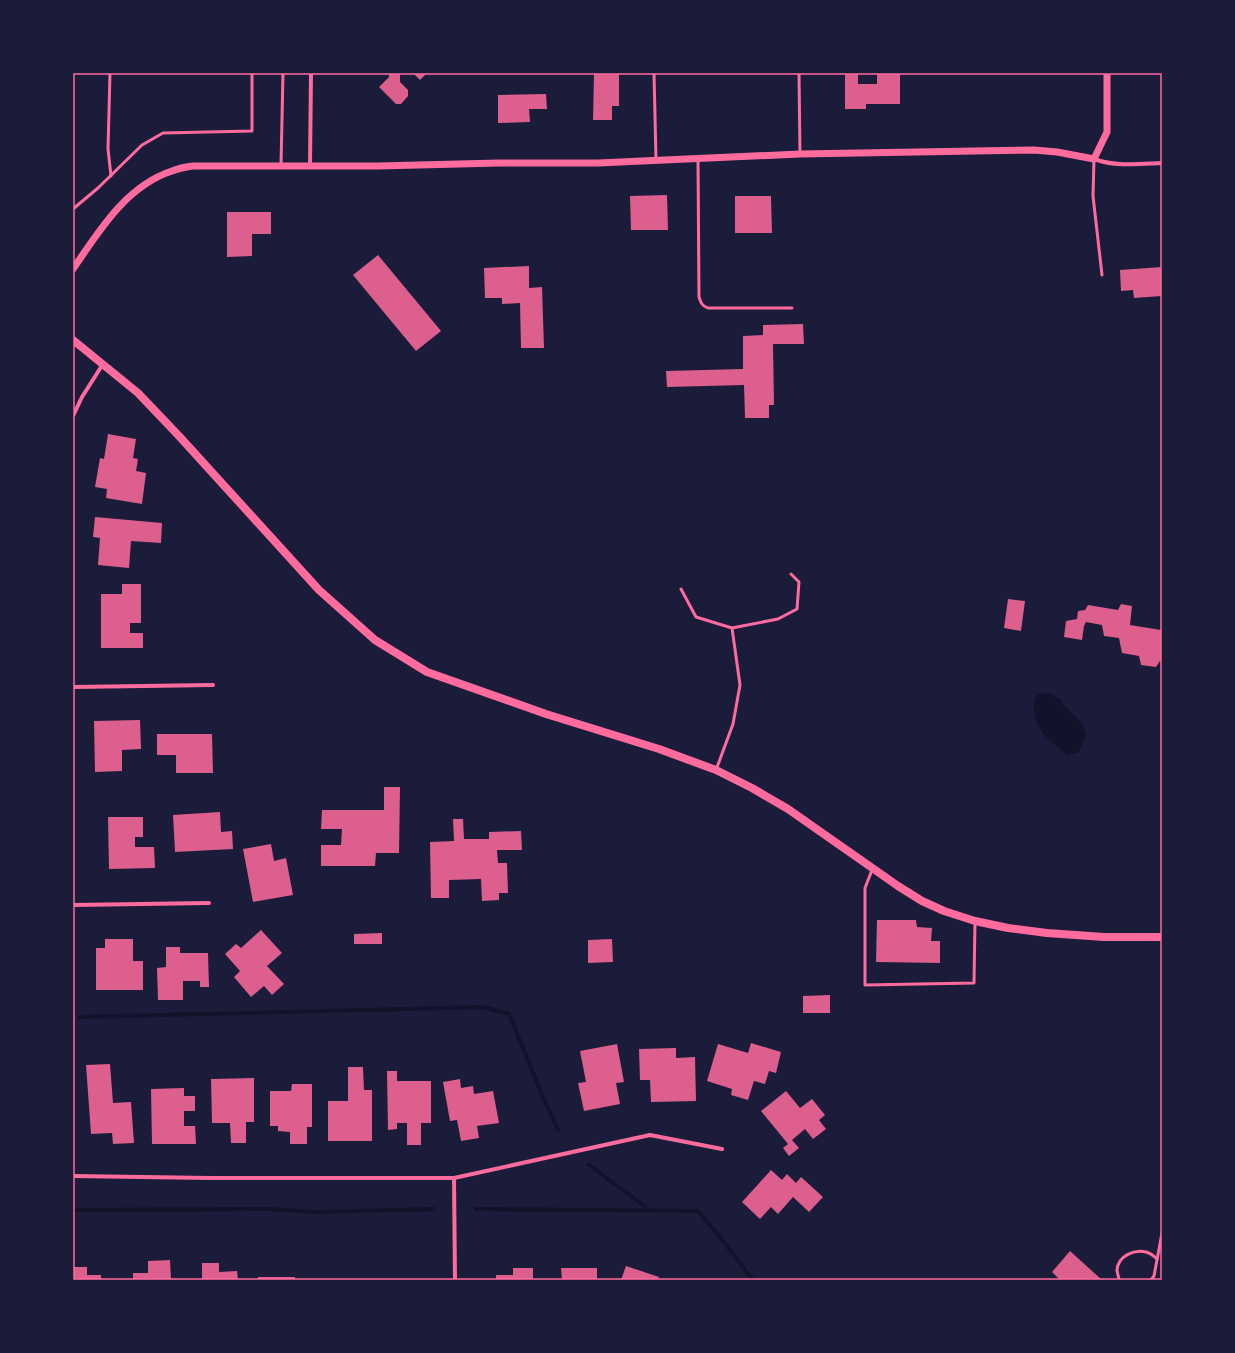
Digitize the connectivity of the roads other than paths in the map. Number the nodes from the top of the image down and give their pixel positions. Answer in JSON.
{"nodes":[{"id":1,"x":110,"y":73,"type":"edge"},
{"id":2,"x":252,"y":73,"type":"edge"},
{"id":3,"x":283,"y":73,"type":"edge"},
{"id":4,"x":311,"y":73,"type":"edge"},
{"id":5,"x":654,"y":73,"type":"edge"},
{"id":6,"x":799,"y":73,"type":"edge"},
{"id":7,"x":1107,"y":73,"type":"edge"},
{"id":8,"x":800,"y":154,"type":"junction"},
{"id":9,"x":698,"y":159,"type":"junction"},
{"id":10,"x":1094,"y":159,"type":"junction"},
{"id":11,"x":656,"y":160,"type":"junction"},
{"id":12,"x":1162,"y":163,"type":"edge"},
{"id":13,"x":281,"y":165,"type":"junction"},
{"id":14,"x":310,"y":166,"type":"junction"},
{"id":15,"x":111,"y":176,"type":"junction"},
{"id":16,"x":73,"y":209,"type":"edge"},
{"id":17,"x":73,"y":269,"type":"edge"},
{"id":18,"x":1102,"y":275,"type":"dead end"},
{"id":19,"x":792,"y":308,"type":"dead end"},
{"id":20,"x":73,"y":340,"type":"edge"},
{"id":21,"x":103,"y":364,"type":"junction"},
{"id":22,"x":73,"y":416,"type":"edge"},
{"id":23,"x":791,"y":574,"type":"dead end"},
{"id":24,"x":681,"y":589,"type":"dead end"},
{"id":25,"x":732,"y":628,"type":"junction"},
{"id":26,"x":213,"y":685,"type":"dead end"},
{"id":27,"x":73,"y":686,"type":"edge"},
{"id":28,"x":716,"y":770,"type":"junction"},
{"id":29,"x":872,"y":868,"type":"junction"},
{"id":30,"x":209,"y":903,"type":"dead end"},
{"id":31,"x":73,"y":905,"type":"edge"},
{"id":32,"x":975,"y":921,"type":"junction"},
{"id":33,"x":1162,"y":937,"type":"edge"},
{"id":34,"x":722,"y":1149,"type":"dead end"},
{"id":35,"x":73,"y":1176,"type":"edge"},
{"id":36,"x":454,"y":1178,"type":"junction"},
{"id":37,"x":1162,"y":1233,"type":"edge"},
{"id":38,"x":1157,"y":1259,"type":"junction"},
{"id":39,"x":455,"y":1280,"type":"edge"},
{"id":40,"x":1119,"y":1280,"type":"edge"},
{"id":41,"x":1151,"y":1280,"type":"edge"}],
"edges":[{"from":1,"to":15,"type":"lane"},
{"from":2,"to":15,"type":"lane"},
{"from":3,"to":13,"type":"lane"},
{"from":4,"to":14,"type":"street"},
{"from":5,"to":11,"type":"lane"},
{"from":6,"to":8,"type":"lane"},
{"from":7,"to":10,"type":"street"},
{"from":8,"to":9,"type":"street"},
{"from":8,"to":10,"type":"street"},
{"from":9,"to":11,"type":"street"},
{"from":9,"to":19,"type":"lane"},
{"from":10,"to":12,"type":"street"},
{"from":10,"to":18,"type":"lane"},
{"from":11,"to":14,"type":"street"},
{"from":13,"to":14,"type":"street"},
{"from":13,"to":17,"type":"street"},
{"from":15,"to":16,"type":"lane"},
{"from":20,"to":21,"type":"main road"},
{"from":21,"to":22,"type":"street"},
{"from":21,"to":28,"type":"main road"},
{"from":23,"to":25,"type":"lane"},
{"from":24,"to":25,"type":"lane"},
{"from":25,"to":28,"type":"lane"},
{"from":26,"to":27,"type":"street"},
{"from":28,"to":29,"type":"main road"},
{"from":29,"to":32,"type":"main road"},
{"from":29,"to":32,"type":"lane"},
{"from":30,"to":31,"type":"street"},
{"from":32,"to":33,"type":"main road"},
{"from":34,"to":36,"type":"street"},
{"from":35,"to":36,"type":"street"},
{"from":36,"to":39,"type":"street"},
{"from":37,"to":38,"type":"lane"},
{"from":38,"to":40,"type":"lane"},
{"from":38,"to":41,"type":"lane"}]}
